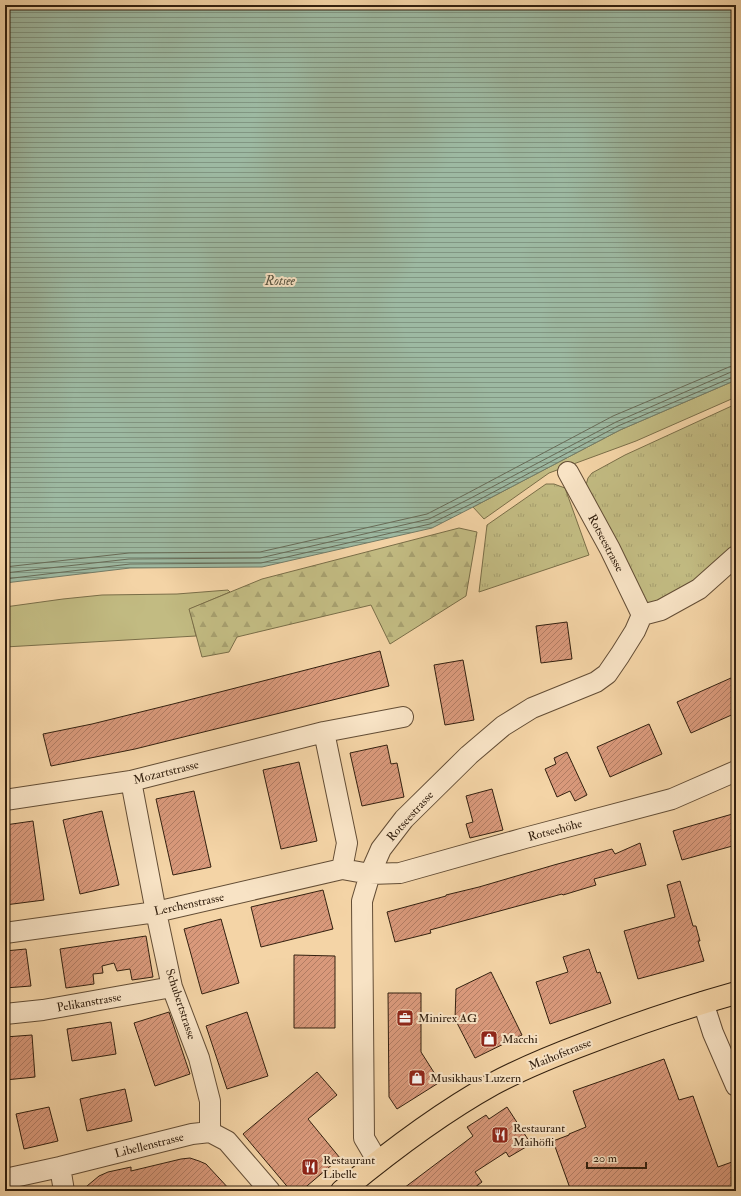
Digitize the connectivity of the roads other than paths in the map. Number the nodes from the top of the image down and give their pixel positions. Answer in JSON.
{"nodes":[{"id":1,"x":568,"y":472,"type":"dead end"},
{"id":2,"x":736,"y":556,"type":"edge"},
{"id":3,"x":642,"y":614,"type":"junction"},
{"id":4,"x":403,"y":717,"type":"dead end"},
{"id":5,"x":324,"y":732,"type":"junction"},
{"id":6,"x":736,"y":771,"type":"edge"},
{"id":7,"x":131,"y":781,"type":"junction"},
{"id":8,"x":5,"y":800,"type":"edge"},
{"id":9,"x":342,"y":869,"type":"junction"},
{"id":10,"x":370,"y":874,"type":"junction"},
{"id":11,"x":156,"y":912,"type":"junction"},
{"id":12,"x":5,"y":933,"type":"edge"},
{"id":13,"x":172,"y":987,"type":"junction"},
{"id":14,"x":736,"y":993,"type":"edge"},
{"id":15,"x":703,"y":1002,"type":"junction"},
{"id":16,"x":5,"y":1014,"type":"edge"},
{"id":17,"x":736,"y":1086,"type":"edge"},
{"id":18,"x":210,"y":1132,"type":"junction"},
{"id":19,"x":378,"y":1162,"type":"junction"},
{"id":20,"x":60,"y":1167,"type":"junction"},
{"id":21,"x":5,"y":1179,"type":"edge"},
{"id":22,"x":64,"y":1191,"type":"edge"},
{"id":23,"x":270,"y":1191,"type":"edge"},
{"id":24,"x":342,"y":1191,"type":"edge"}],
"edges":[{"from":1,"to":3,"type":"street","name":"Rotseestrasse"},
{"from":2,"to":3,"type":"street"},
{"from":3,"to":10,"type":"street","name":"Rotseestrasse"},
{"from":4,"to":5,"type":"street","name":"Mozartstrasse"},
{"from":5,"to":7,"type":"street","name":"Mozartstrasse"},
{"from":5,"to":9,"type":"street"},
{"from":6,"to":10,"type":"street","name":"Rotseehöhe"},
{"from":7,"to":8,"type":"street","name":"Mozartstrasse"},
{"from":7,"to":11,"type":"street","name":"Schubertstrasse"},
{"from":9,"to":10,"type":"street","name":"Lerchenstrasse"},
{"from":9,"to":11,"type":"street","name":"Lerchenstrasse"},
{"from":10,"to":19,"type":"street","name":"Rotseestrasse"},
{"from":11,"to":12,"type":"street","name":"Lerchenstrasse"},
{"from":11,"to":13,"type":"street","name":"Schubertstrasse"},
{"from":13,"to":16,"type":"street","name":"Pelikanstrasse"},
{"from":13,"to":18,"type":"street","name":"Schubertstrasse"},
{"from":14,"to":15,"type":"main road","name":"Maihofstrasse"},
{"from":15,"to":17,"type":"street"},
{"from":15,"to":19,"type":"main road","name":"Maihofstrasse"},
{"from":18,"to":20,"type":"street","name":"Libellenstrasse"},
{"from":18,"to":23,"type":"street"},
{"from":19,"to":24,"type":"main road","name":"Maihofstrasse"},
{"from":20,"to":21,"type":"street","name":"Libellenstrasse"},
{"from":20,"to":22,"type":"street"}]}
